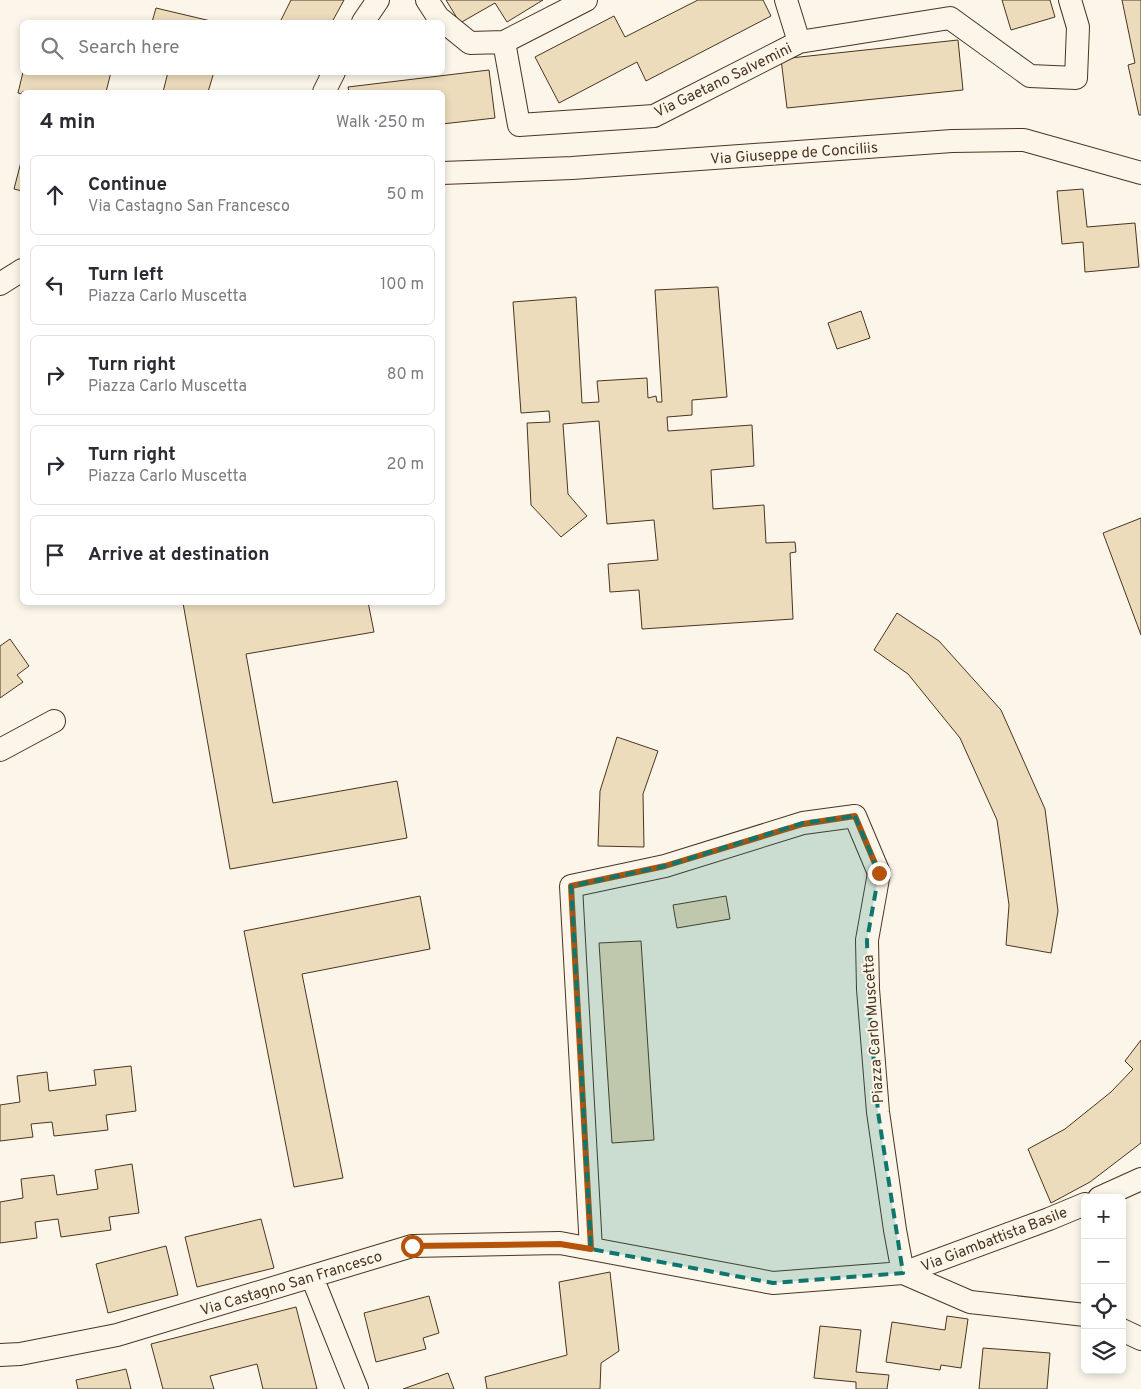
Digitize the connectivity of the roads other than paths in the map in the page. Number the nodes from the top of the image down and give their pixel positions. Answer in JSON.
{"nodes":[{"id":1,"x":378,"y":0,"type":"edge"},
{"id":2,"x":428,"y":0,"type":"edge"},
{"id":3,"x":586,"y":0,"type":"edge"},
{"id":4,"x":786,"y":0,"type":"edge"},
{"id":5,"x":1070,"y":0,"type":"edge"},
{"id":6,"x":947,"y":9,"type":"edge"},
{"id":7,"x":363,"y":20,"type":"edge"},
{"id":8,"x":442,"y":20,"type":"edge"},
{"id":9,"x":445,"y":23,"type":"edge"},
{"id":10,"x":504,"y":42,"type":"junction"},
{"id":11,"x":800,"y":42,"type":"junction"},
{"id":12,"x":332,"y":75,"type":"edge"},
{"id":13,"x":325,"y":90,"type":"edge"},
{"id":14,"x":445,"y":173,"type":"edge"},
{"id":15,"x":1141,"y":173,"type":"edge"},
{"id":16,"x":20,"y":271,"type":"edge"},
{"id":17,"x":0,"y":284,"type":"edge"},
{"id":18,"x":54,"y":721,"type":"dead end"},
{"id":19,"x":0,"y":750,"type":"edge"},
{"id":20,"x":1141,"y":1179,"type":"edge"},
{"id":21,"x":1108,"y":1194,"type":"edge"},
{"id":22,"x":1081,"y":1206,"type":"edge"},
{"id":23,"x":591,"y":1249,"type":"junction"},
{"id":24,"x":903,"y":1274,"type":"junction"},
{"id":25,"x":312,"y":1277,"type":"junction"},
{"id":26,"x":1081,"y":1315,"type":"edge"},
{"id":27,"x":1126,"y":1332,"type":"edge"},
{"id":28,"x":1141,"y":1338,"type":"edge"},
{"id":29,"x":0,"y":1355,"type":"edge"},
{"id":30,"x":357,"y":1389,"type":"edge"}],
"edges":[{"from":1,"to":7,"type":"street"},
{"from":2,"to":8,"type":"street"},
{"from":3,"to":10,"type":"street"},
{"from":4,"to":11,"type":"street","name":"Via Gaetano Salvemini"},
{"from":5,"to":6,"type":"street","name":"Via Gaetano Salvemini"},
{"from":6,"to":11,"type":"street","name":"Via Gaetano Salvemini"},
{"from":9,"to":10,"type":"street"},
{"from":10,"to":11,"type":"street","name":"Via Gaetano Salvemini"},
{"from":12,"to":13,"type":"street"},
{"from":14,"to":15,"type":"street","name":"Via Giuseppe de Conciliis"},
{"from":16,"to":17,"type":"street"},
{"from":18,"to":19,"type":"street"},
{"from":20,"to":21,"type":"street"},
{"from":22,"to":24,"type":"street","name":"Via Giambattista Basile"},
{"from":23,"to":24,"type":"street","name":"Via Castagno San Francesco"},
{"from":23,"to":24,"type":"street","name":"Piazza Carlo Muscetta"},
{"from":23,"to":25,"type":"street","name":"Via Castagno San Francesco"},
{"from":24,"to":26,"type":"street","name":"Via Castagno San Francesco"},
{"from":25,"to":29,"type":"street","name":"Via Castagno San Francesco"},
{"from":25,"to":30,"type":"street"},
{"from":27,"to":28,"type":"street"}]}
